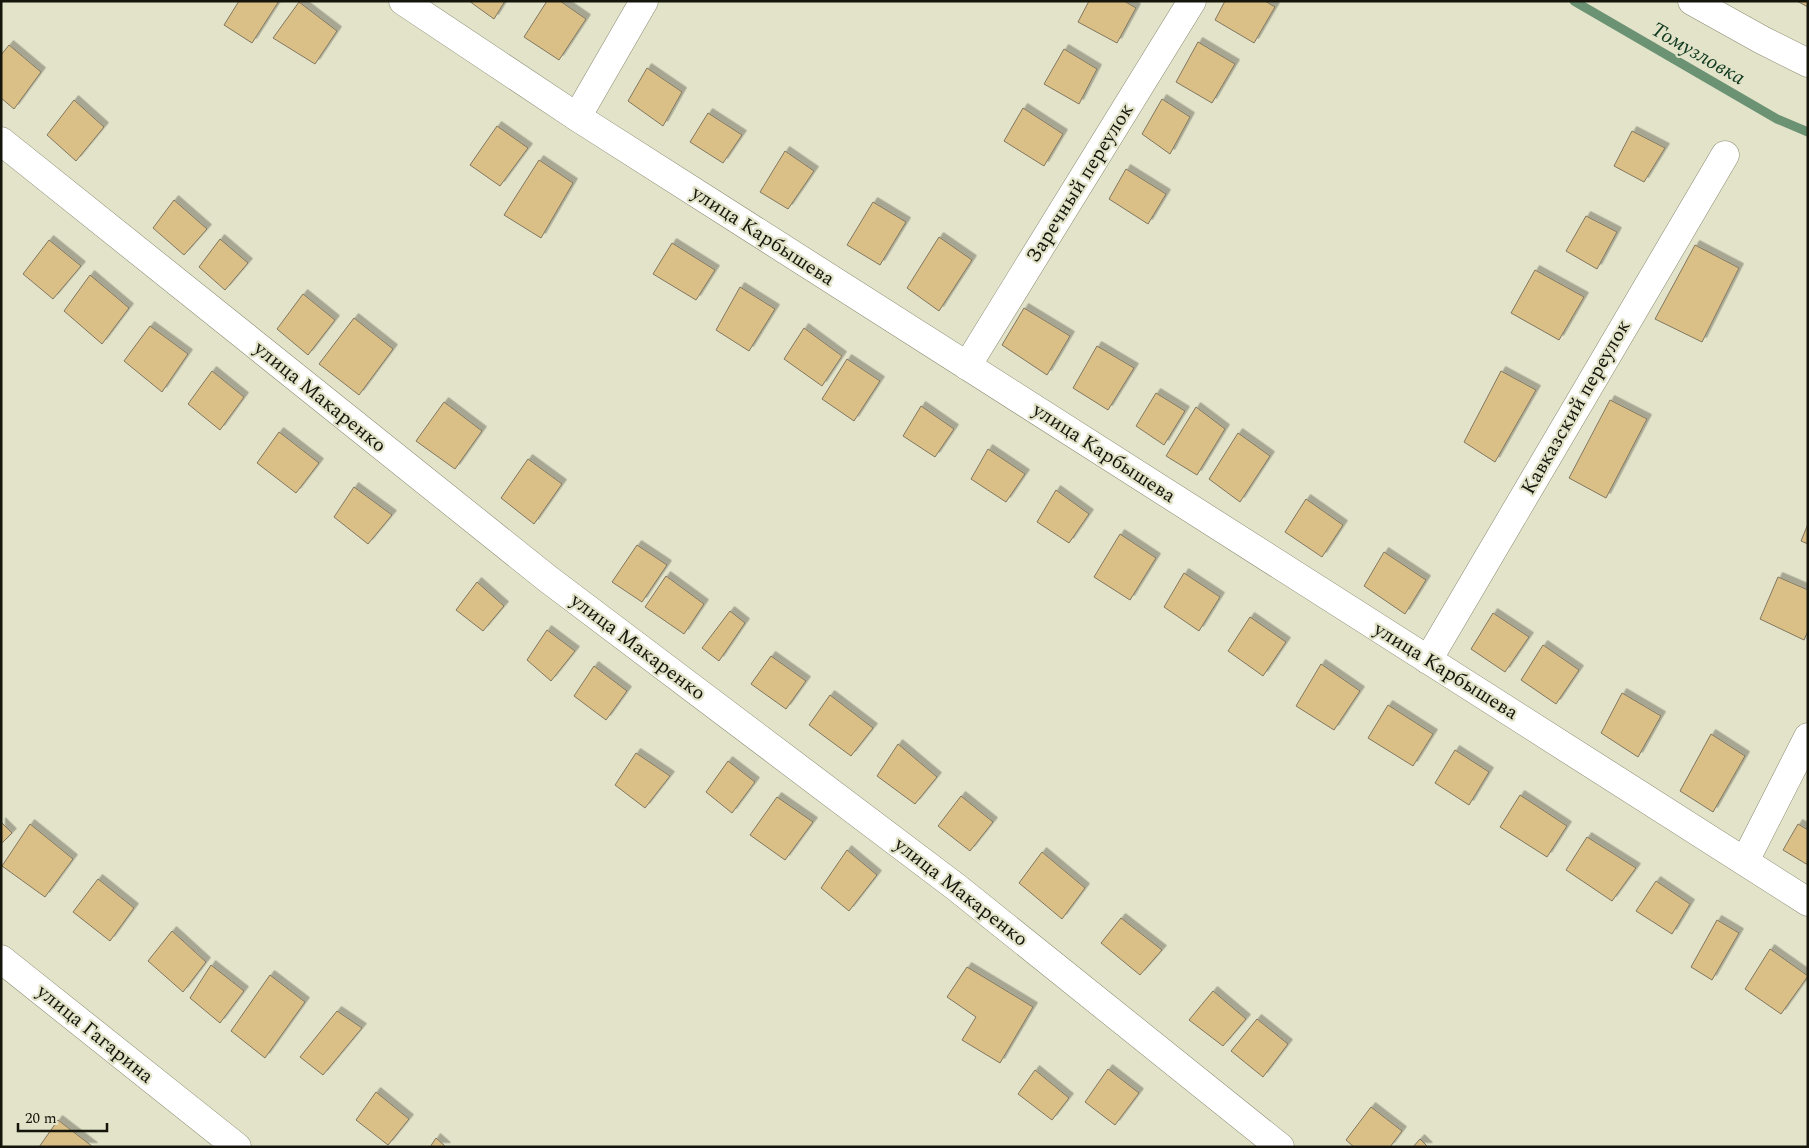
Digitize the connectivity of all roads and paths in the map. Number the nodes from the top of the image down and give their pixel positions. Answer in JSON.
{"nodes":[{"id":1,"x":403,"y":1,"type":"edge"},
{"id":2,"x":644,"y":1,"type":"edge"},
{"id":3,"x":1192,"y":1,"type":"edge"},
{"id":4,"x":1692,"y":1,"type":"edge"},
{"id":5,"x":1808,"y":63,"type":"edge"},
{"id":6,"x":577,"y":117,"type":"junction"},
{"id":7,"x":1,"y":142,"type":"edge"},
{"id":8,"x":1725,"y":155,"type":"dead end"},
{"id":9,"x":967,"y":366,"type":"junction"},
{"id":10,"x":1428,"y":660,"type":"junction"},
{"id":11,"x":1808,"y":737,"type":"edge"},
{"id":12,"x":1745,"y":861,"type":"junction"},
{"id":13,"x":1808,"y":902,"type":"edge"},
{"id":14,"x":1,"y":959,"type":"edge"},
{"id":15,"x":237,"y":1147,"type":"edge"},
{"id":16,"x":1280,"y":1147,"type":"edge"}],
"edges":[{"from":1,"to":6,"type":"street","name":"улица Карбышева"},
{"from":2,"to":6,"type":"street"},
{"from":3,"to":9,"type":"street","name":"Заречный переулок"},
{"from":4,"to":5,"type":"street"},
{"from":6,"to":9,"type":"street","name":"улица Карбышева"},
{"from":7,"to":16,"type":"street","name":"улица Макаренко"},
{"from":8,"to":10,"type":"street","name":"Кавказский переулок"},
{"from":9,"to":10,"type":"street","name":"улица Карбышева"},
{"from":10,"to":12,"type":"street","name":"улица Карбышева"},
{"from":11,"to":12,"type":"street"},
{"from":12,"to":13,"type":"street","name":"улица Карбышева"},
{"from":14,"to":15,"type":"street","name":"улица Гагарина"}]}
